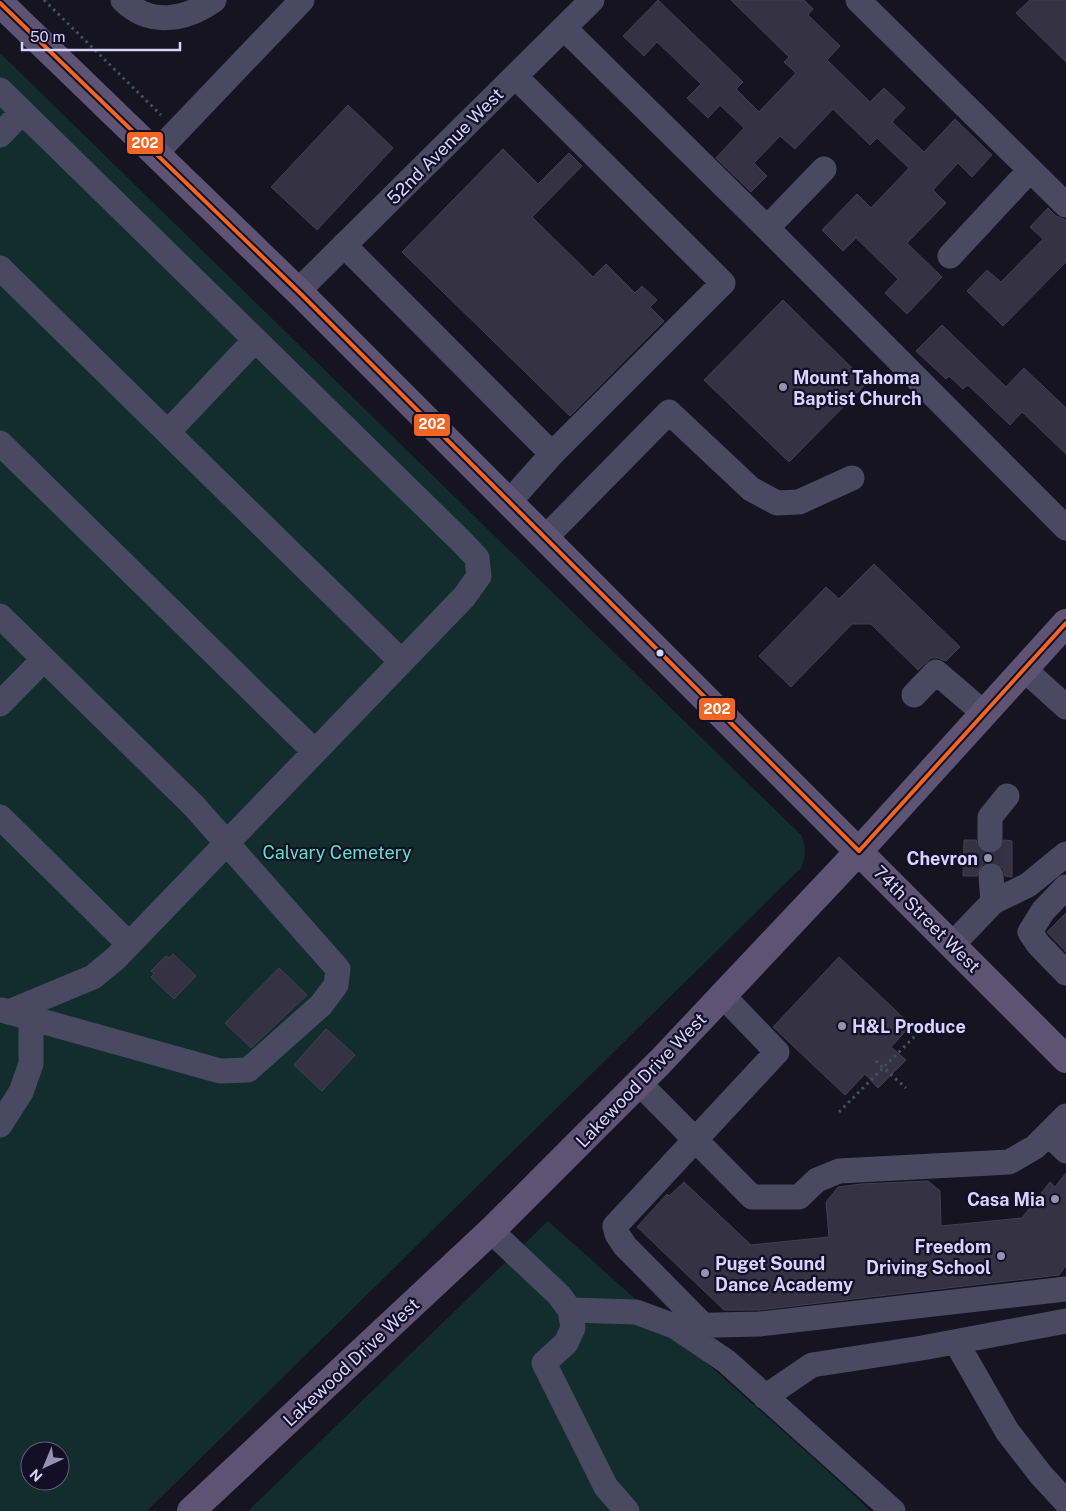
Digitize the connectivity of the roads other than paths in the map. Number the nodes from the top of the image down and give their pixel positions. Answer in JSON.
{"nodes":[{"id":1,"x":123,"y":0,"type":"edge"},
{"id":2,"x":214,"y":0,"type":"edge"},
{"id":3,"x":302,"y":0,"type":"edge"},
{"id":4,"x":592,"y":0,"type":"edge"},
{"id":5,"x":858,"y":0,"type":"edge"},
{"id":6,"x":0,"y":3,"type":"edge"},
{"id":7,"x":564,"y":28,"type":"junction"},
{"id":8,"x":515,"y":76,"type":"junction"},
{"id":9,"x":0,"y":90,"type":"edge"},
{"id":10,"x":22,"y":112,"type":"junction"},
{"id":11,"x":0,"y":135,"type":"edge"},
{"id":12,"x":156,"y":154,"type":"junction"},
{"id":13,"x":824,"y":169,"type":"dead end"},
{"id":14,"x":1030,"y":170,"type":"junction"},
{"id":15,"x":1066,"y":205,"type":"edge"},
{"id":16,"x":767,"y":228,"type":"junction"},
{"id":17,"x":344,"y":245,"type":"junction"},
{"id":18,"x":950,"y":256,"type":"dead end"},
{"id":19,"x":0,"y":268,"type":"edge"},
{"id":20,"x":298,"y":291,"type":"junction"},
{"id":21,"x":256,"y":340,"type":"junction"},
{"id":22,"x":168,"y":432,"type":"junction"},
{"id":23,"x":0,"y":442,"type":"edge"},
{"id":24,"x":552,"y":454,"type":"junction"},
{"id":25,"x":852,"y":478,"type":"dead end"},
{"id":26,"x":509,"y":502,"type":"junction"},
{"id":27,"x":1066,"y":528,"type":"edge"},
{"id":28,"x":545,"y":538,"type":"junction"},
{"id":29,"x":0,"y":616,"type":"edge"},
{"id":30,"x":1066,"y":623,"type":"edge"},
{"id":31,"x":44,"y":659,"type":"junction"},
{"id":32,"x":402,"y":661,"type":"junction"},
{"id":33,"x":1025,"y":670,"type":"junction"},
{"id":34,"x":914,"y":695,"type":"dead end"},
{"id":35,"x":0,"y":704,"type":"edge"},
{"id":36,"x":1066,"y":706,"type":"edge"},
{"id":37,"x":985,"y":714,"type":"junction"},
{"id":38,"x":314,"y":751,"type":"junction"},
{"id":39,"x":1007,"y":796,"type":"dead end"},
{"id":40,"x":0,"y":817,"type":"edge"},
{"id":41,"x":990,"y":840,"type":"tunnel mouth"},
{"id":42,"x":227,"y":843,"type":"junction"},
{"id":43,"x":859,"y":851,"type":"junction"},
{"id":44,"x":1065,"y":855,"type":"edge"},
{"id":45,"x":990,"y":876,"type":"tunnel mouth"},
{"id":46,"x":1066,"y":888,"type":"edge"},
{"id":47,"x":993,"y":902,"type":"junction"},
{"id":48,"x":129,"y":944,"type":"junction"},
{"id":49,"x":952,"y":944,"type":"junction"},
{"id":50,"x":1066,"y":973,"type":"edge"},
{"id":51,"x":723,"y":996,"type":"junction"},
{"id":52,"x":13,"y":1014,"type":"edge"},
{"id":53,"x":1066,"y":1059,"type":"edge"},
{"id":54,"x":639,"y":1083,"type":"junction"},
{"id":55,"x":1066,"y":1116,"type":"edge"},
{"id":56,"x":0,"y":1125,"type":"edge"},
{"id":57,"x":695,"y":1139,"type":"junction"},
{"id":58,"x":1057,"y":1142,"type":"edge"},
{"id":59,"x":491,"y":1231,"type":"junction"},
{"id":60,"x":1066,"y":1289,"type":"edge"},
{"id":61,"x":570,"y":1310,"type":"junction"},
{"id":62,"x":1066,"y":1321,"type":"edge"},
{"id":63,"x":704,"y":1325,"type":"junction"},
{"id":64,"x":674,"y":1326,"type":"junction"},
{"id":65,"x":956,"y":1342,"type":"junction"},
{"id":66,"x":765,"y":1397,"type":"junction"},
{"id":67,"x":1066,"y":1502,"type":"edge"},
{"id":68,"x":191,"y":1511,"type":"edge"},
{"id":69,"x":627,"y":1511,"type":"edge"},
{"id":70,"x":893,"y":1511,"type":"edge"}],
"edges":[{"from":1,"to":2,"type":"street"},
{"from":3,"to":12,"type":"street"},
{"from":4,"to":7,"type":"street","name":"52nd Avenue West"},
{"from":5,"to":14,"type":"street"},
{"from":6,"to":12,"type":"main road","name":"74th Street West"},
{"from":7,"to":8,"type":"street","name":"52nd Avenue West"},
{"from":7,"to":16,"type":"street"},
{"from":8,"to":17,"type":"street","name":"52nd Avenue West"},
{"from":8,"to":24,"type":"street"},
{"from":9,"to":10,"type":"street"},
{"from":10,"to":11,"type":"street"},
{"from":10,"to":21,"type":"street"},
{"from":12,"to":20,"type":"main road","name":"74th Street West"},
{"from":13,"to":16,"type":"street"},
{"from":14,"to":15,"type":"street"},
{"from":14,"to":18,"type":"street"},
{"from":16,"to":27,"type":"street"},
{"from":17,"to":20,"type":"street","name":"52nd Avenue West"},
{"from":17,"to":24,"type":"street"},
{"from":19,"to":22,"type":"street"},
{"from":20,"to":26,"type":"main road","name":"74th Street West"},
{"from":21,"to":22,"type":"street"},
{"from":21,"to":32,"type":"street"},
{"from":22,"to":32,"type":"street"},
{"from":23,"to":38,"type":"street"},
{"from":24,"to":26,"type":"street"},
{"from":25,"to":28,"type":"street"},
{"from":26,"to":28,"type":"main road","name":"74th Street West"},
{"from":28,"to":43,"type":"main road","name":"74th Street West"},
{"from":29,"to":31,"type":"street"},
{"from":30,"to":33,"type":"main road","name":"Lakewood Drive West"},
{"from":31,"to":35,"type":"street"},
{"from":31,"to":42,"type":"street"},
{"from":32,"to":38,"type":"street"},
{"from":33,"to":36,"type":"street"},
{"from":33,"to":37,"type":"main road","name":"Lakewood Drive West"},
{"from":34,"to":37,"type":"street"},
{"from":37,"to":43,"type":"main road","name":"Lakewood Drive West"},
{"from":38,"to":42,"type":"street"},
{"from":39,"to":41,"type":"street"},
{"from":40,"to":48,"type":"street"},
{"from":42,"to":48,"type":"street"},
{"from":42,"to":52,"type":"street"},
{"from":43,"to":49,"type":"main road","name":"74th Street West"},
{"from":43,"to":51,"type":"main road","name":"Lakewood Drive West"},
{"from":44,"to":47,"type":"street"},
{"from":45,"to":47,"type":"street"},
{"from":46,"to":50,"type":"street"},
{"from":47,"to":49,"type":"street"},
{"from":48,"to":52,"type":"street"},
{"from":49,"to":53,"type":"main road","name":"74th Street West"},
{"from":51,"to":54,"type":"main road","name":"Lakewood Drive West"},
{"from":51,"to":57,"type":"street"},
{"from":52,"to":56,"type":"street"},
{"from":54,"to":57,"type":"street"},
{"from":54,"to":59,"type":"main road","name":"Lakewood Drive West"},
{"from":55,"to":58,"type":"street"},
{"from":57,"to":58,"type":"street"},
{"from":57,"to":63,"type":"street"},
{"from":59,"to":61,"type":"street"},
{"from":59,"to":68,"type":"main road","name":"Lakewood Drive West"},
{"from":60,"to":63,"type":"street"},
{"from":61,"to":64,"type":"street"},
{"from":61,"to":69,"type":"street"},
{"from":62,"to":65,"type":"street"},
{"from":63,"to":64,"type":"street"},
{"from":64,"to":66,"type":"street"},
{"from":65,"to":66,"type":"street"},
{"from":65,"to":67,"type":"street"},
{"from":66,"to":70,"type":"street"}]}
